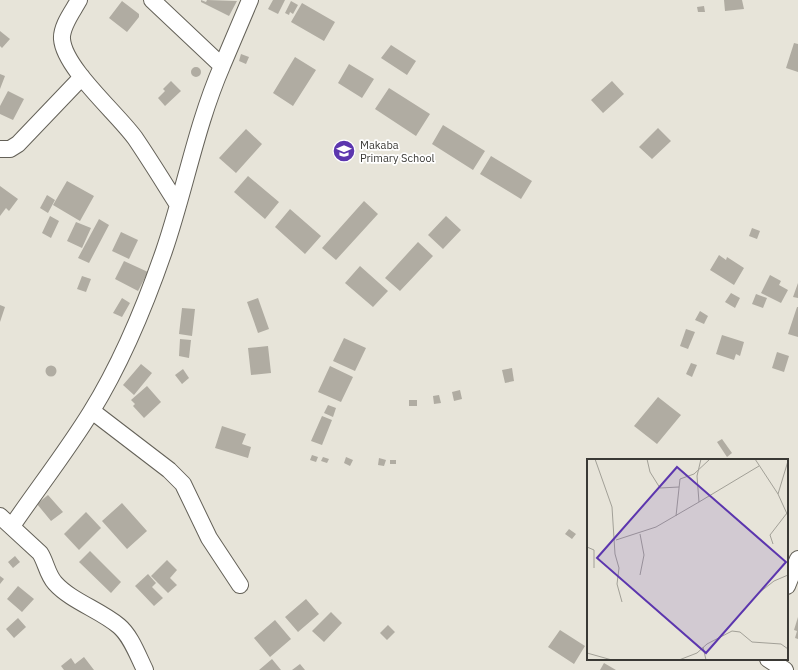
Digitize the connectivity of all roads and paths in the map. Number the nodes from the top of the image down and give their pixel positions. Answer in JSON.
{"nodes":[{"id":1,"x":79,"y":0,"type":"edge"},
{"id":2,"x":152,"y":0,"type":"edge"},
{"id":3,"x":250,"y":0,"type":"edge"},
{"id":4,"x":222,"y":66,"type":"junction"},
{"id":5,"x":82,"y":77,"type":"junction"},
{"id":6,"x":0,"y":149,"type":"edge"},
{"id":7,"x":178,"y":205,"type":"junction"},
{"id":8,"x":92,"y":411,"type":"junction"},
{"id":9,"x":6,"y":521,"type":"edge"},
{"id":10,"x":798,"y":559,"type":"edge"},
{"id":11,"x":240,"y":584,"type":"dead end"},
{"id":12,"x":788,"y":584,"type":"edge"},
{"id":13,"x":764,"y":660,"type":"edge"},
{"id":14,"x":770,"y":660,"type":"edge"},
{"id":15,"x":146,"y":670,"type":"edge"},
{"id":16,"x":763,"y":670,"type":"edge"},
{"id":17,"x":785,"y":670,"type":"edge"}],
"edges":[{"from":1,"to":5,"type":"street"},
{"from":2,"to":4,"type":"street"},
{"from":3,"to":4,"type":"street"},
{"from":4,"to":7,"type":"street"},
{"from":5,"to":6,"type":"street"},
{"from":5,"to":7,"type":"street"},
{"from":7,"to":8,"type":"street"},
{"from":8,"to":9,"type":"street"},
{"from":8,"to":11,"type":"street"},
{"from":9,"to":15,"type":"street"},
{"from":10,"to":12,"type":"street"},
{"from":13,"to":16,"type":"street"},
{"from":14,"to":17,"type":"street"}]}
